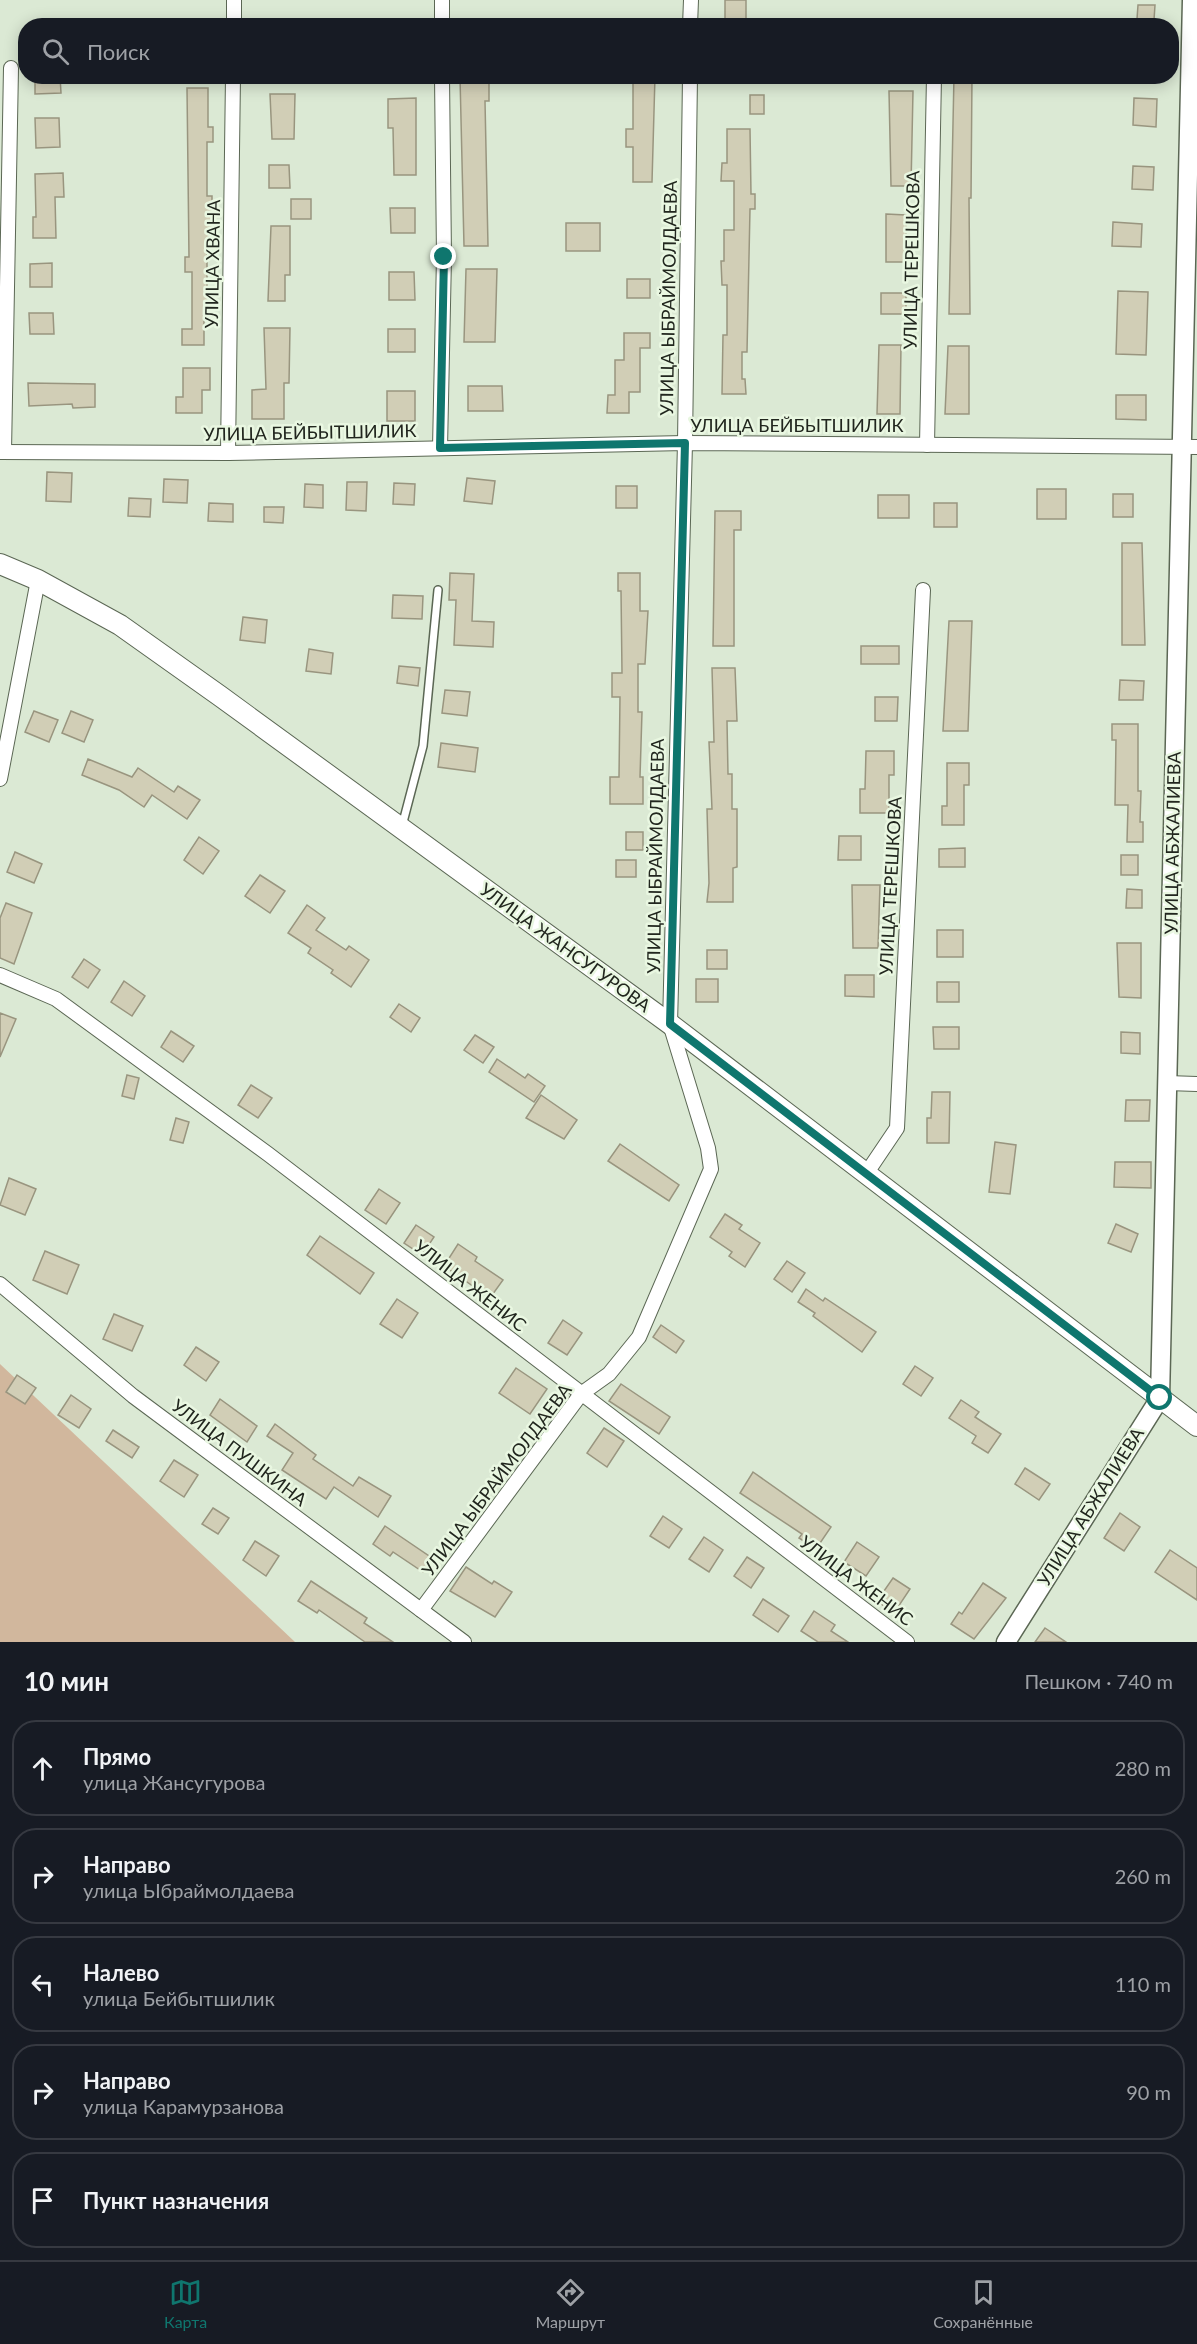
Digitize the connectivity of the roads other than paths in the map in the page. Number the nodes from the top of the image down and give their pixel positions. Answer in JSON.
{"nodes":[{"id":1,"x":234,"y":0,"type":"edge"},
{"id":2,"x":442,"y":0,"type":"edge"},
{"id":3,"x":691,"y":0,"type":"edge"},
{"id":4,"x":1192,"y":0,"type":"edge"},
{"id":5,"x":234,"y":18,"type":"edge"},
{"id":6,"x":442,"y":18,"type":"edge"},
{"id":7,"x":690,"y":18,"type":"edge"},
{"id":8,"x":11,"y":68,"type":"dead end"},
{"id":9,"x":233,"y":84,"type":"edge"},
{"id":10,"x":442,"y":84,"type":"edge"},
{"id":11,"x":690,"y":84,"type":"edge"},
{"id":12,"x":934,"y":84,"type":"edge"},
{"id":13,"x":685,"y":443,"type":"junction"},
{"id":14,"x":927,"y":445,"type":"junction"},
{"id":15,"x":1190,"y":447,"type":"edge"},
{"id":16,"x":440,"y":448,"type":"junction"},
{"id":17,"x":2,"y":452,"type":"edge"},
{"id":18,"x":228,"y":453,"type":"junction"},
{"id":19,"x":0,"y":564,"type":"edge"},
{"id":20,"x":38,"y":580,"type":"junction"},
{"id":21,"x":438,"y":590,"type":"dead end"},
{"id":22,"x":923,"y":590,"type":"dead end"},
{"id":23,"x":0,"y":779,"type":"edge"},
{"id":24,"x":402,"y":828,"type":"junction"},
{"id":25,"x":0,"y":975,"type":"edge"},
{"id":26,"x":670,"y":1024,"type":"junction"},
{"id":27,"x":1167,"y":1083,"type":"junction"},
{"id":28,"x":1197,"y":1084,"type":"edge"},
{"id":29,"x":866,"y":1174,"type":"junction"},
{"id":30,"x":0,"y":1284,"type":"edge"},
{"id":31,"x":581,"y":1394,"type":"junction"},
{"id":32,"x":1160,"y":1398,"type":"junction"},
{"id":33,"x":1197,"y":1426,"type":"edge"},
{"id":34,"x":422,"y":1610,"type":"junction"},
{"id":35,"x":464,"y":1642,"type":"edge"},
{"id":36,"x":907,"y":1642,"type":"edge"},
{"id":37,"x":1006,"y":1642,"type":"edge"}],
"edges":[{"from":1,"to":5,"type":"street"},
{"from":2,"to":6,"type":"street"},
{"from":3,"to":7,"type":"street"},
{"from":4,"to":15,"type":"street","name":"УЛИЦА АБЖАЛИЕВА"},
{"from":8,"to":17,"type":"street"},
{"from":9,"to":18,"type":"street","name":"УЛИЦА ХВАНА"},
{"from":10,"to":16,"type":"street"},
{"from":11,"to":13,"type":"street","name":"УЛИЦА ЫБРАЙМОЛДАЕВА"},
{"from":12,"to":14,"type":"street","name":"УЛИЦА ТЕРЕШКОВА"},
{"from":13,"to":14,"type":"street","name":"УЛИЦА БЕЙБЫТШИЛИК"},
{"from":13,"to":16,"type":"street","name":"УЛИЦА БЕЙБЫТШИЛИК"},
{"from":13,"to":26,"type":"street","name":"УЛИЦА ЫБРАЙМОЛДАЕВА"},
{"from":14,"to":15,"type":"street","name":"УЛИЦА БЕЙБЫТШИЛИК"},
{"from":15,"to":27,"type":"street","name":"УЛИЦА АБЖАЛИЕВА"},
{"from":16,"to":18,"type":"street","name":"УЛИЦА БЕЙБЫТШИЛИК"},
{"from":17,"to":18,"type":"street","name":"УЛИЦА БЕЙБЫТШИЛИК"},
{"from":19,"to":20,"type":"main road","name":"УЛИЦА ЖАНСУГУРОВА"},
{"from":20,"to":23,"type":"street"},
{"from":20,"to":24,"type":"main road","name":"УЛИЦА ЖАНСУГУРОВА"},
{"from":21,"to":24,"type":"lane"},
{"from":22,"to":29,"type":"street","name":"УЛИЦА ТЕРЕШКОВА"},
{"from":24,"to":26,"type":"main road","name":"УЛИЦА ЖАНСУГУРОВА"},
{"from":25,"to":31,"type":"street","name":"УЛИЦА ЖЕНИС"},
{"from":26,"to":29,"type":"main road","name":"УЛИЦА ЖАНСУГУРОВА"},
{"from":26,"to":31,"type":"street","name":"УЛИЦА ЫБРАЙМОЛДАЕВА"},
{"from":27,"to":28,"type":"street"},
{"from":27,"to":32,"type":"street","name":"УЛИЦА АБЖАЛИЕВА"},
{"from":29,"to":32,"type":"main road","name":"УЛИЦА ЖАНСУГУРОВА"},
{"from":30,"to":34,"type":"street","name":"УЛИЦА ПУШКИНА"},
{"from":31,"to":34,"type":"street","name":"УЛИЦА ЫБРАЙМОЛДАЕВА"},
{"from":31,"to":36,"type":"street","name":"УЛИЦА ЖЕНИС"},
{"from":32,"to":33,"type":"main road","name":"УЛИЦА ЖАНСУГУРОВА"},
{"from":32,"to":37,"type":"street","name":"УЛИЦА АБЖАЛИЕВА"},
{"from":34,"to":35,"type":"street","name":"УЛИЦА ПУШКИНА"}]}
